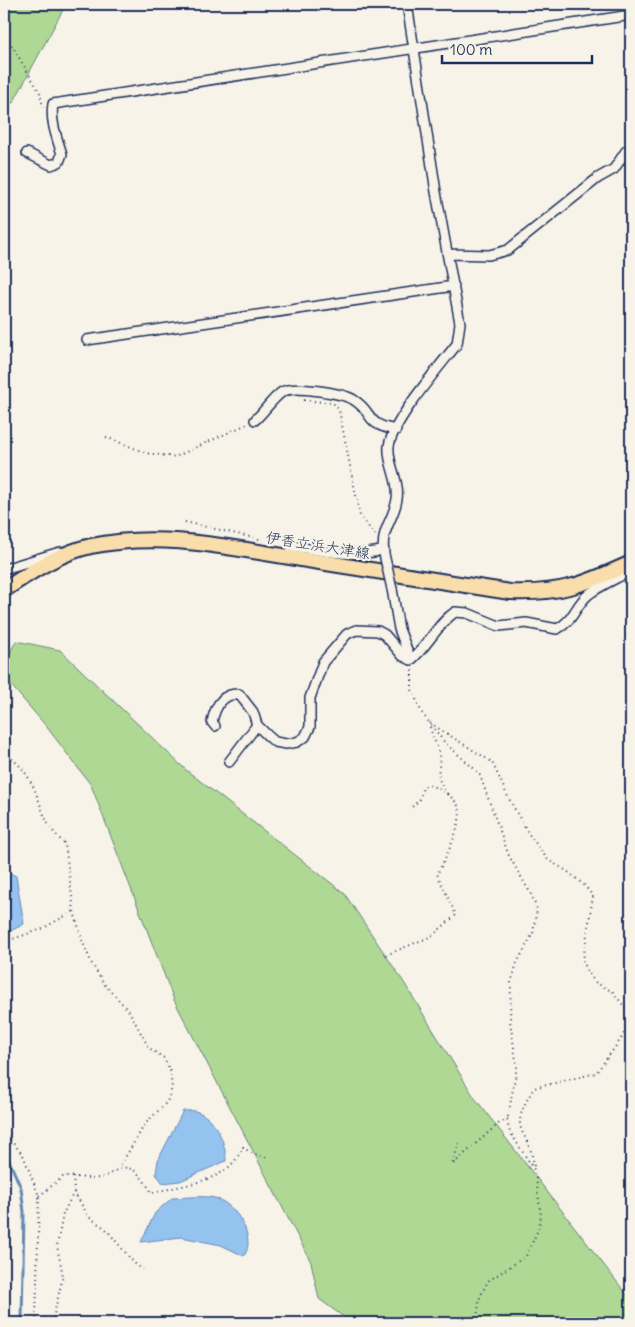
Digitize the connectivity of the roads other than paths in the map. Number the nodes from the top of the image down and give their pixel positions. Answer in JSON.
{"nodes":[{"id":1,"x":407,"y":4,"type":"edge"},
{"id":2,"x":631,"y":15,"type":"edge"},
{"id":3,"x":414,"y":48,"type":"junction"},
{"id":4,"x":631,"y":148,"type":"edge"},
{"id":5,"x":27,"y":152,"type":"dead end"},
{"id":6,"x":448,"y":254,"type":"junction"},
{"id":7,"x":454,"y":286,"type":"junction"},
{"id":8,"x":87,"y":340,"type":"dead end"},
{"id":9,"x":255,"y":420,"type":"road end"},
{"id":10,"x":396,"y":430,"type":"junction"},
{"id":11,"x":384,"y":550,"type":"junction"},
{"id":12,"x":62,"y":556,"type":"junction"},
{"id":13,"x":290,"y":557,"type":"junction"},
{"id":14,"x":628,"y":564,"type":"edge"},
{"id":15,"x":4,"y":568,"type":"edge"},
{"id":16,"x":4,"y":590,"type":"edge"},
{"id":17,"x":411,"y":660,"type":"junction"},
{"id":18,"x":257,"y":725,"type":"junction"},
{"id":19,"x":215,"y":726,"type":"dead end"},
{"id":20,"x":229,"y":762,"type":"dead end"}],
"edges":[{"from":1,"to":3,"type":"street"},
{"from":2,"to":3,"type":"street"},
{"from":3,"to":5,"type":"street"},
{"from":3,"to":6,"type":"street"},
{"from":4,"to":6,"type":"street"},
{"from":6,"to":7,"type":"street"},
{"from":7,"to":8,"type":"street"},
{"from":7,"to":10,"type":"street"},
{"from":9,"to":10,"type":"street"},
{"from":10,"to":11,"type":"street"},
{"from":11,"to":13,"type":"street"},
{"from":11,"to":17,"type":"street","bridge":true},
{"from":12,"to":13,"type":"main road","name":"伊香立浜大津線"},
{"from":12,"to":15,"type":"street"},
{"from":12,"to":16,"type":"main road","name":"伊香立浜大津線"},
{"from":13,"to":14,"type":"main road","name":"伊香立浜大津線"},
{"from":14,"to":17,"type":"street"},
{"from":17,"to":18,"type":"street"},
{"from":18,"to":19,"type":"street"},
{"from":18,"to":20,"type":"street"}]}
